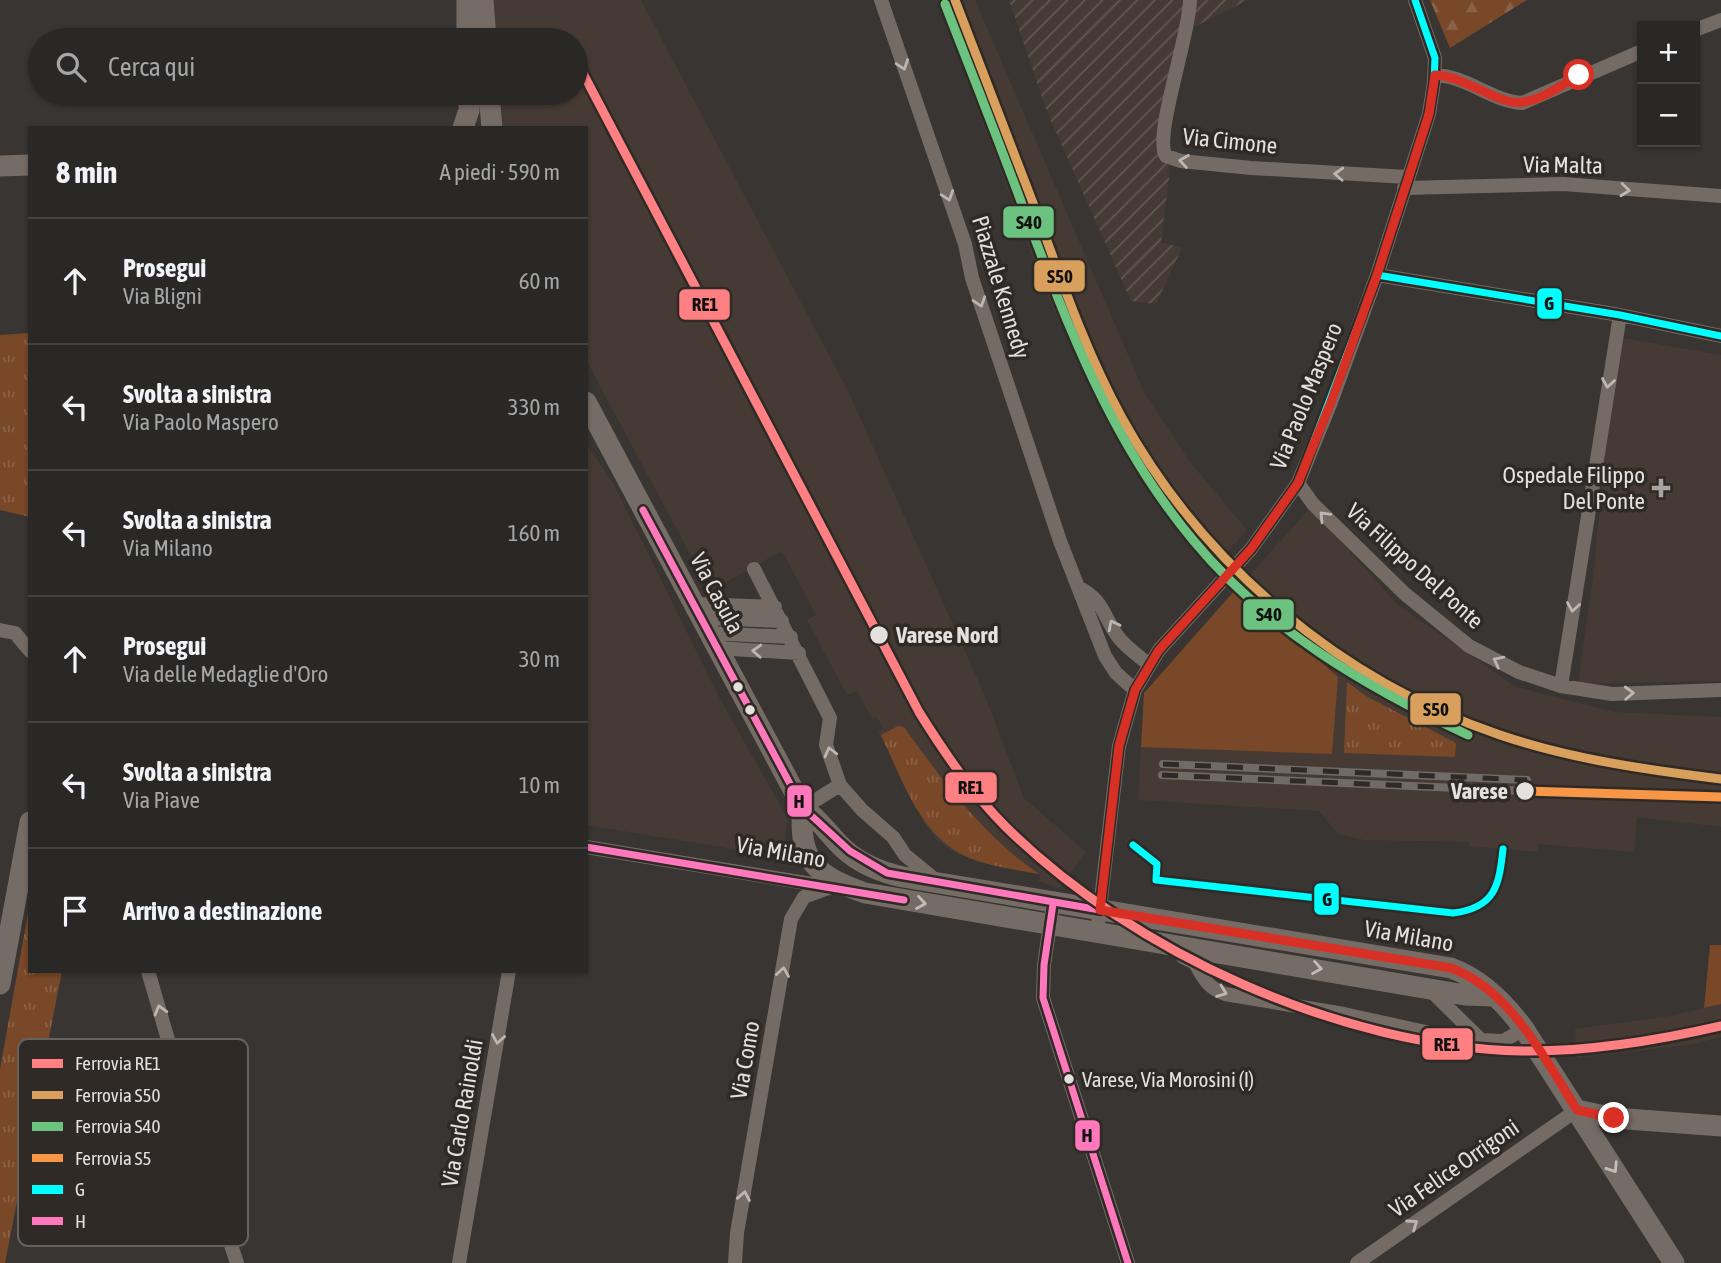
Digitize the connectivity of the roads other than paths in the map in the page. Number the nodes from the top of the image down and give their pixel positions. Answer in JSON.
{"nodes":[{"id":1,"x":467,"y":0,"type":"edge"},
{"id":2,"x":483,"y":0,"type":"edge"},
{"id":3,"x":881,"y":0,"type":"edge"},
{"id":4,"x":1190,"y":0,"type":"edge"},
{"id":5,"x":1415,"y":0,"type":"edge"},
{"id":6,"x":1721,"y":20,"type":"edge"},
{"id":7,"x":467,"y":28,"type":"edge"},
{"id":8,"x":485,"y":28,"type":"edge"},
{"id":9,"x":1700,"y":28,"type":"edge"},
{"id":10,"x":1637,"y":53,"type":"edge"},
{"id":11,"x":1435,"y":75,"type":"junction"},
{"id":12,"x":28,"y":165,"type":"edge"},
{"id":13,"x":0,"y":166,"type":"edge"},
{"id":14,"x":1405,"y":183,"type":"junction"},
{"id":15,"x":1721,"y":196,"type":"edge"},
{"id":16,"x":1377,"y":275,"type":"junction"},
{"id":17,"x":1620,"y":316,"type":"junction"},
{"id":18,"x":1721,"y":336,"type":"edge"},
{"id":19,"x":588,"y":406,"type":"edge"},
{"id":20,"x":1298,"y":483,"type":"junction"},
{"id":21,"x":754,"y":569,"type":"dead end"},
{"id":22,"x":1078,"y":587,"type":"junction"},
{"id":23,"x":778,"y":614,"type":"junction"},
{"id":24,"x":704,"y":626,"type":"junction"},
{"id":25,"x":0,"y":630,"type":"edge"},
{"id":26,"x":791,"y":637,"type":"junction"},
{"id":27,"x":28,"y":649,"type":"edge"},
{"id":28,"x":799,"y":653,"type":"junction"},
{"id":29,"x":1148,"y":664,"type":"junction"},
{"id":30,"x":1561,"y":686,"type":"junction"},
{"id":31,"x":1135,"y":690,"type":"junction"},
{"id":32,"x":1721,"y":690,"type":"edge"},
{"id":33,"x":841,"y":785,"type":"junction"},
{"id":34,"x":803,"y":808,"type":"junction"},
{"id":35,"x":28,"y":833,"type":"edge"},
{"id":36,"x":588,"y":847,"type":"edge"},
{"id":37,"x":903,"y":877,"type":"joint"},
{"id":38,"x":831,"y":887,"type":"junction"},
{"id":39,"x":954,"y":887,"type":"junction"},
{"id":40,"x":865,"y":893,"type":"junction"},
{"id":41,"x":1053,"y":904,"type":"junction"},
{"id":42,"x":1100,"y":910,"type":"junction"},
{"id":43,"x":1049,"y":926,"type":"junction"},
{"id":44,"x":1097,"y":933,"type":"junction"},
{"id":45,"x":1177,"y":946,"type":"junction"},
{"id":46,"x":149,"y":973,"type":"edge"},
{"id":47,"x":509,"y":973,"type":"edge"},
{"id":48,"x":0,"y":984,"type":"edge"},
{"id":49,"x":1426,"y":986,"type":"junction"},
{"id":50,"x":1492,"y":996,"type":"junction"},
{"id":51,"x":1524,"y":1029,"type":"junction"},
{"id":52,"x":1478,"y":1038,"type":"junction"},
{"id":53,"x":168,"y":1039,"type":"edge"},
{"id":54,"x":1577,"y":1110,"type":"junction"},
{"id":55,"x":1721,"y":1126,"type":"edge"},
{"id":56,"x":231,"y":1246,"type":"edge"},
{"id":57,"x":237,"y":1263,"type":"edge"},
{"id":58,"x":459,"y":1263,"type":"edge"},
{"id":59,"x":735,"y":1263,"type":"edge"},
{"id":60,"x":1128,"y":1263,"type":"edge"},
{"id":61,"x":1357,"y":1263,"type":"edge"},
{"id":62,"x":1674,"y":1263,"type":"edge"}],
"edges":[{"from":1,"to":7,"type":"main road"},
{"from":2,"to":8,"type":"main road"},
{"from":3,"to":22,"type":"street","name":"Piazzale Kennedy","one_way":true},
{"from":14,"to":4,"type":"street","name":"Via Cimone","one_way":true},
{"from":5,"to":11,"type":"street","name":"Via Paolo Maspero"},
{"from":6,"to":9,"type":"street"},
{"from":10,"to":11,"type":"street"},
{"from":11,"to":14,"type":"street","name":"Via Paolo Maspero"},
{"from":12,"to":13,"type":"main road"},
{"from":14,"to":15,"type":"street","name":"Via Malta","one_way":true},
{"from":14,"to":16,"type":"street","name":"Via Paolo Maspero"},
{"from":16,"to":17,"type":"street"},
{"from":16,"to":20,"type":"street","name":"Via Paolo Maspero"},
{"from":17,"to":18,"type":"street"},
{"from":17,"to":30,"type":"street","one_way":true},
{"from":19,"to":24,"type":"main road","name":"Via Casula"},
{"from":20,"to":29,"type":"street","name":"Via Paolo Maspero"},
{"from":30,"to":20,"type":"street","name":"Via Filippo Del Ponte","one_way":true},
{"from":21,"to":23,"type":"street"},
{"from":29,"to":22,"type":"street","name":"Piazzale Kennedy","one_way":true},
{"from":22,"to":31,"type":"street","name":"Piazzale Kennedy"},
{"from":23,"to":24,"type":"street"},
{"from":23,"to":26,"type":"street"},
{"from":24,"to":26,"type":"street"},
{"from":28,"to":24,"type":"street","one_way":true},
{"from":24,"to":34,"type":"main road","name":"Via Casula"},
{"from":25,"to":27,"type":"street"},
{"from":26,"to":28,"type":"street"},
{"from":33,"to":28,"type":"street","one_way":true},
{"from":29,"to":31,"type":"street","name":"Via Paolo Maspero"},
{"from":30,"to":32,"type":"street","name":"Via Filippo Del Ponte","one_way":true},
{"from":31,"to":42,"type":"street","name":"Via Paolo Maspero"},
{"from":33,"to":34,"type":"street"},
{"from":33,"to":39,"type":"street"},
{"from":34,"to":37,"type":"main road","name":"Via Casula"},
{"from":34,"to":40,"type":"main road"},
{"from":35,"to":48,"type":"main road"},
{"from":36,"to":38,"type":"street","name":"Via Milano"},
{"from":37,"to":39,"type":"main road","name":"Via Milano"},
{"from":38,"to":40,"type":"street","name":"Via Milano"},
{"from":59,"to":38,"type":"street","name":"Via Como","one_way":true},
{"from":39,"to":41,"type":"main road","name":"Via Milano"},
{"from":40,"to":43,"type":"main road","name":"Via Milano","one_way":true},
{"from":41,"to":42,"type":"main road","name":"Via Milano"},
{"from":41,"to":43,"type":"street"},
{"from":42,"to":43,"type":"street","name":"Via Milano"},
{"from":42,"to":44,"type":"street","name":"Via Paolo Maspero"},
{"from":42,"to":50,"type":"main road","name":"Via Milano"},
{"from":43,"to":44,"type":"main road","name":"Via Milano"},
{"from":43,"to":60,"type":"street"},
{"from":44,"to":45,"type":"main road","name":"Via Milano"},
{"from":45,"to":49,"type":"main road","name":"Via Milano","one_way":true},
{"from":45,"to":52,"type":"street","one_way":true},
{"from":53,"to":46,"type":"street","one_way":true},
{"from":47,"to":58,"type":"street","name":"Via Carlo Rainoldi","one_way":true},
{"from":49,"to":50,"type":"main road","name":"Via Milano"},
{"from":49,"to":52,"type":"street"},
{"from":50,"to":51,"type":"main road","name":"Via Milano"},
{"from":51,"to":52,"type":"street"},
{"from":51,"to":54,"type":"main road","name":"Via Milano"},
{"from":54,"to":55,"type":"main road"},
{"from":61,"to":54,"type":"street","name":"Via Felice Orrigoni","one_way":true},
{"from":54,"to":62,"type":"main road","name":"Via Milano","one_way":true},
{"from":57,"to":56,"type":"street","one_way":true}]}
